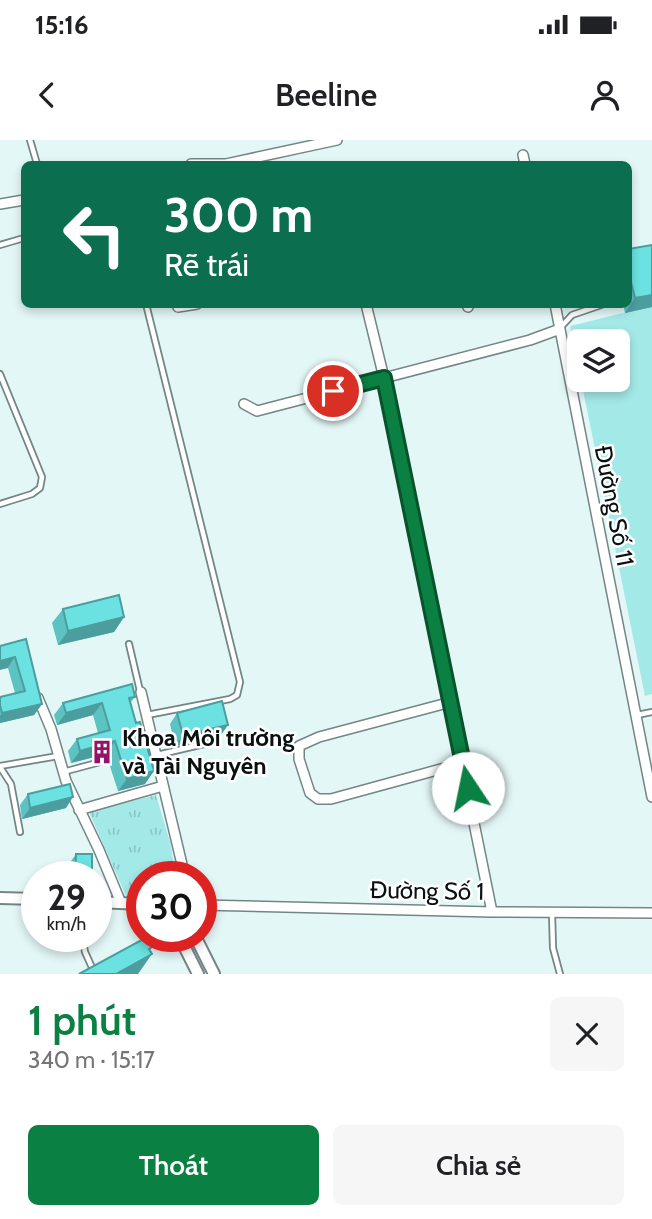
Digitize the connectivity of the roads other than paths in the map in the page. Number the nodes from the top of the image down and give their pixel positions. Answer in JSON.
{"nodes":[{"id":1,"x":30,"y":140,"type":"edge"},
{"id":2,"x":337,"y":140,"type":"edge"},
{"id":3,"x":36,"y":161,"type":"edge"},
{"id":4,"x":240,"y":161,"type":"edge"},
{"id":5,"x":21,"y":200,"type":"edge"},
{"id":6,"x":0,"y":204,"type":"edge"},
{"id":7,"x":21,"y":239,"type":"edge"},
{"id":8,"x":0,"y":246,"type":"edge"},
{"id":9,"x":147,"y":308,"type":"edge"},
{"id":10,"x":367,"y":308,"type":"edge"},
{"id":11,"x":556,"y":308,"type":"edge"},
{"id":12,"x":592,"y":308,"type":"edge"},
{"id":13,"x":560,"y":329,"type":"junction"},
{"id":14,"x":0,"y":374,"type":"edge"},
{"id":15,"x":384,"y":378,"type":"junction"},
{"id":16,"x":244,"y":404,"type":"dead end"},
{"id":17,"x":0,"y":504,"type":"edge"},
{"id":18,"x":129,"y":644,"type":"dead end"},
{"id":19,"x":34,"y":683,"type":"edge"},
{"id":20,"x":141,"y":692,"type":"joint"},
{"id":21,"x":451,"y":702,"type":"junction"},
{"id":22,"x":652,"y":712,"type":"edge"},
{"id":23,"x":636,"y":715,"type":"junction"},
{"id":24,"x":146,"y":716,"type":"junction"},
{"id":25,"x":217,"y":741,"type":"dead end"},
{"id":26,"x":58,"y":755,"type":"junction"},
{"id":27,"x":156,"y":755,"type":"junction"},
{"id":28,"x":104,"y":761,"type":"dead end"},
{"id":29,"x":463,"y":763,"type":"junction"},
{"id":30,"x":0,"y":766,"type":"edge"},
{"id":31,"x":63,"y":772,"type":"junction"},
{"id":32,"x":163,"y":786,"type":"junction"},
{"id":33,"x":652,"y":797,"type":"edge"},
{"id":34,"x":79,"y":810,"type":"junction"},
{"id":35,"x":20,"y":832,"type":"dead end"},
{"id":36,"x":181,"y":861,"type":"edge"},
{"id":37,"x":0,"y":898,"type":"edge"},
{"id":38,"x":21,"y":899,"type":"edge"},
{"id":39,"x":112,"y":903,"type":"edge"},
{"id":40,"x":121,"y":903,"type":"junction"},
{"id":41,"x":126,"y":903,"type":"edge"},
{"id":42,"x":217,"y":905,"type":"edge"},
{"id":43,"x":492,"y":912,"type":"junction"},
{"id":44,"x":552,"y":912,"type":"junction"},
{"id":45,"x":652,"y":913,"type":"edge"},
{"id":46,"x":85,"y":952,"type":"edge"},
{"id":47,"x":187,"y":952,"type":"edge"},
{"id":48,"x":203,"y":952,"type":"edge"},
{"id":49,"x":94,"y":972,"type":"edge"},
{"id":50,"x":198,"y":974,"type":"edge"},
{"id":51,"x":214,"y":974,"type":"edge"},
{"id":52,"x":560,"y":974,"type":"edge"}],
"edges":[{"from":1,"to":3,"type":"lane"},
{"from":2,"to":4,"type":"street"},
{"from":5,"to":6,"type":"street"},
{"from":7,"to":8,"type":"lane"},
{"from":9,"to":24,"type":"lane"},
{"from":10,"to":15,"type":"street"},
{"from":11,"to":13,"type":"street","name":"Đường Số 11"},
{"from":12,"to":13,"type":"lane"},
{"from":13,"to":15,"type":"street"},
{"from":13,"to":23,"type":"street","name":"Đường Số 11"},
{"from":14,"to":17,"type":"lane"},
{"from":15,"to":16,"type":"street"},
{"from":15,"to":21,"type":"street"},
{"from":18,"to":20,"type":"lane"},
{"from":19,"to":26,"type":"street"},
{"from":20,"to":24,"type":"street"},
{"from":21,"to":29,"type":"street"},
{"from":21,"to":29,"type":"street"},
{"from":22,"to":23,"type":"lane"},
{"from":23,"to":33,"type":"street","name":"Đường Số 11"},
{"from":24,"to":27,"type":"street"},
{"from":25,"to":27,"type":"lane"},
{"from":26,"to":30,"type":"lane"},
{"from":26,"to":31,"type":"street"},
{"from":27,"to":32,"type":"street"},
{"from":28,"to":31,"type":"lane"},
{"from":29,"to":43,"type":"street"},
{"from":30,"to":35,"type":"lane"},
{"from":31,"to":34,"type":"street"},
{"from":32,"to":34,"type":"street"},
{"from":32,"to":36,"type":"street"},
{"from":34,"to":40,"type":"street"},
{"from":37,"to":38,"type":"street"},
{"from":39,"to":40,"type":"street"},
{"from":40,"to":41,"type":"street"},
{"from":42,"to":43,"type":"street","name":"Đường Số 1"},
{"from":43,"to":44,"type":"street","name":"Đường Số 1"},
{"from":44,"to":45,"type":"street","name":"Đường Số 1"},
{"from":44,"to":52,"type":"lane"},
{"from":46,"to":49,"type":"lane"},
{"from":47,"to":50,"type":"street"},
{"from":48,"to":51,"type":"street"}]}
